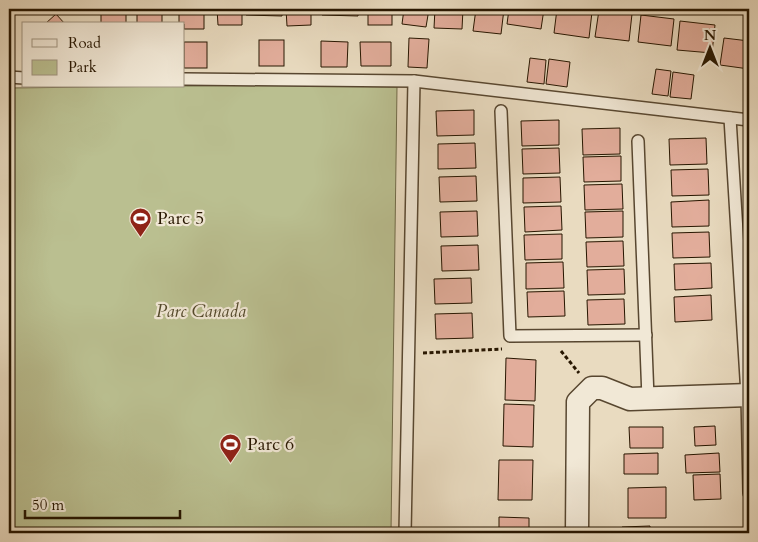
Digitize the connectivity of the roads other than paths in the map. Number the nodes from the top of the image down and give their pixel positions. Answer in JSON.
{"nodes":[{"id":1,"x":9,"y":77,"type":"edge"},
{"id":2,"x":22,"y":78,"type":"edge"},
{"id":3,"x":185,"y":79,"type":"edge"},
{"id":4,"x":414,"y":81,"type":"junction"},
{"id":5,"x":501,"y":111,"type":"dead end"},
{"id":6,"x":730,"y":118,"type":"junction"},
{"id":7,"x":749,"y":120,"type":"edge"},
{"id":8,"x":638,"y":141,"type":"dead end"},
{"id":9,"x":646,"y":335,"type":"junction"},
{"id":10,"x":748,"y":395,"type":"edge"},
{"id":11,"x":648,"y":398,"type":"junction"},
{"id":12,"x":749,"y":493,"type":"edge"},
{"id":13,"x":405,"y":533,"type":"edge"},
{"id":14,"x":577,"y":533,"type":"edge"}],
"edges":[{"from":1,"to":2,"type":"lane"},
{"from":3,"to":4,"type":"lane"},
{"from":4,"to":6,"type":"lane"},
{"from":4,"to":13,"type":"lane"},
{"from":5,"to":9,"type":"lane"},
{"from":6,"to":7,"type":"lane"},
{"from":6,"to":10,"type":"lane"},
{"from":8,"to":9,"type":"lane"},
{"from":9,"to":11,"type":"lane"},
{"from":10,"to":11,"type":"street"},
{"from":10,"to":12,"type":"lane"},
{"from":11,"to":14,"type":"street"}]}
